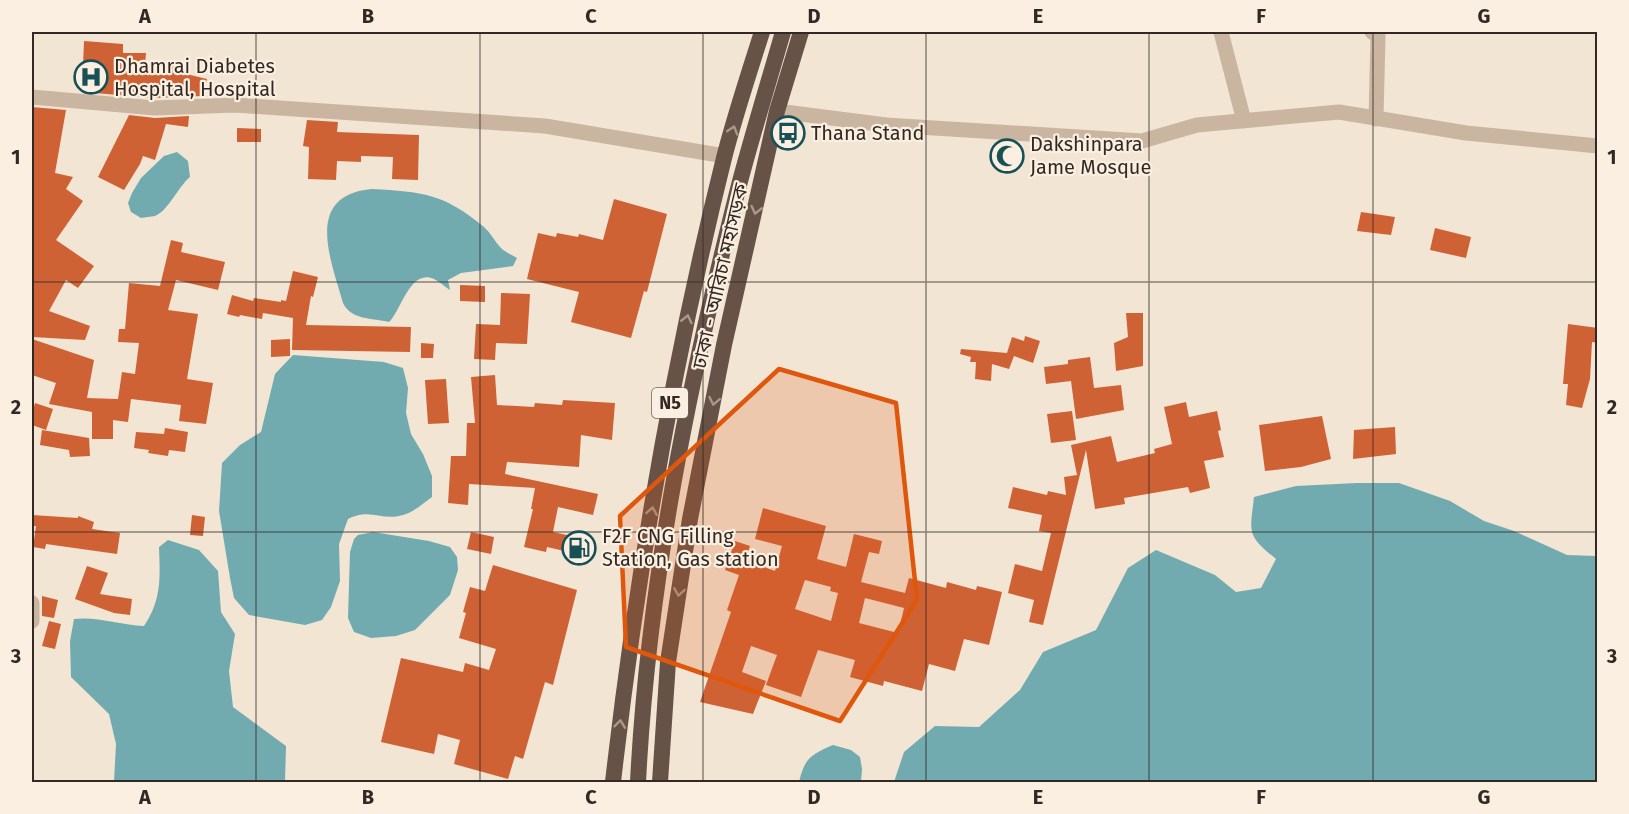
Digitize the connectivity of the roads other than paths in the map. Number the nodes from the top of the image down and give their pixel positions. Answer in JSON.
{"nodes":[{"id":1,"x":762,"y":32,"type":"edge"},
{"id":2,"x":783,"y":32,"type":"edge"},
{"id":3,"x":801,"y":32,"type":"edge"},
{"id":4,"x":1221,"y":32,"type":"edge"},
{"id":5,"x":1372,"y":32,"type":"edge"},
{"id":6,"x":32,"y":98,"type":"edge"},
{"id":7,"x":777,"y":111,"type":"junction"},
{"id":8,"x":1376,"y":118,"type":"junction"},
{"id":9,"x":1244,"y":121,"type":"junction"},
{"id":10,"x":1598,"y":146,"type":"edge"},
{"id":11,"x":725,"y":156,"type":"junction"},
{"id":12,"x":32,"y":603,"type":"edge"},
{"id":13,"x":32,"y":621,"type":"edge"},
{"id":14,"x":613,"y":783,"type":"edge"},
{"id":15,"x":638,"y":783,"type":"edge"},
{"id":16,"x":660,"y":783,"type":"edge"}],
"edges":[{"from":11,"to":1,"type":"highway","number":"N5","one_way":true},
{"from":2,"to":15,"type":"highway","number":"N5"},
{"from":3,"to":7,"type":"highway","name":"ঢাকা - আরিচা মহাসড়ক","number":"N5"},
{"from":4,"to":9,"type":"street"},
{"from":5,"to":8,"type":"street"},
{"from":6,"to":11,"type":"street"},
{"from":7,"to":9,"type":"street"},
{"from":7,"to":16,"type":"highway","name":"ঢাকা - আরিচা মহাসড়ক","number":"N5","one_way":true},
{"from":8,"to":9,"type":"street"},
{"from":8,"to":10,"type":"street"},
{"from":14,"to":11,"type":"highway","number":"N5","one_way":true},
{"from":12,"to":13,"type":"street"}]}
